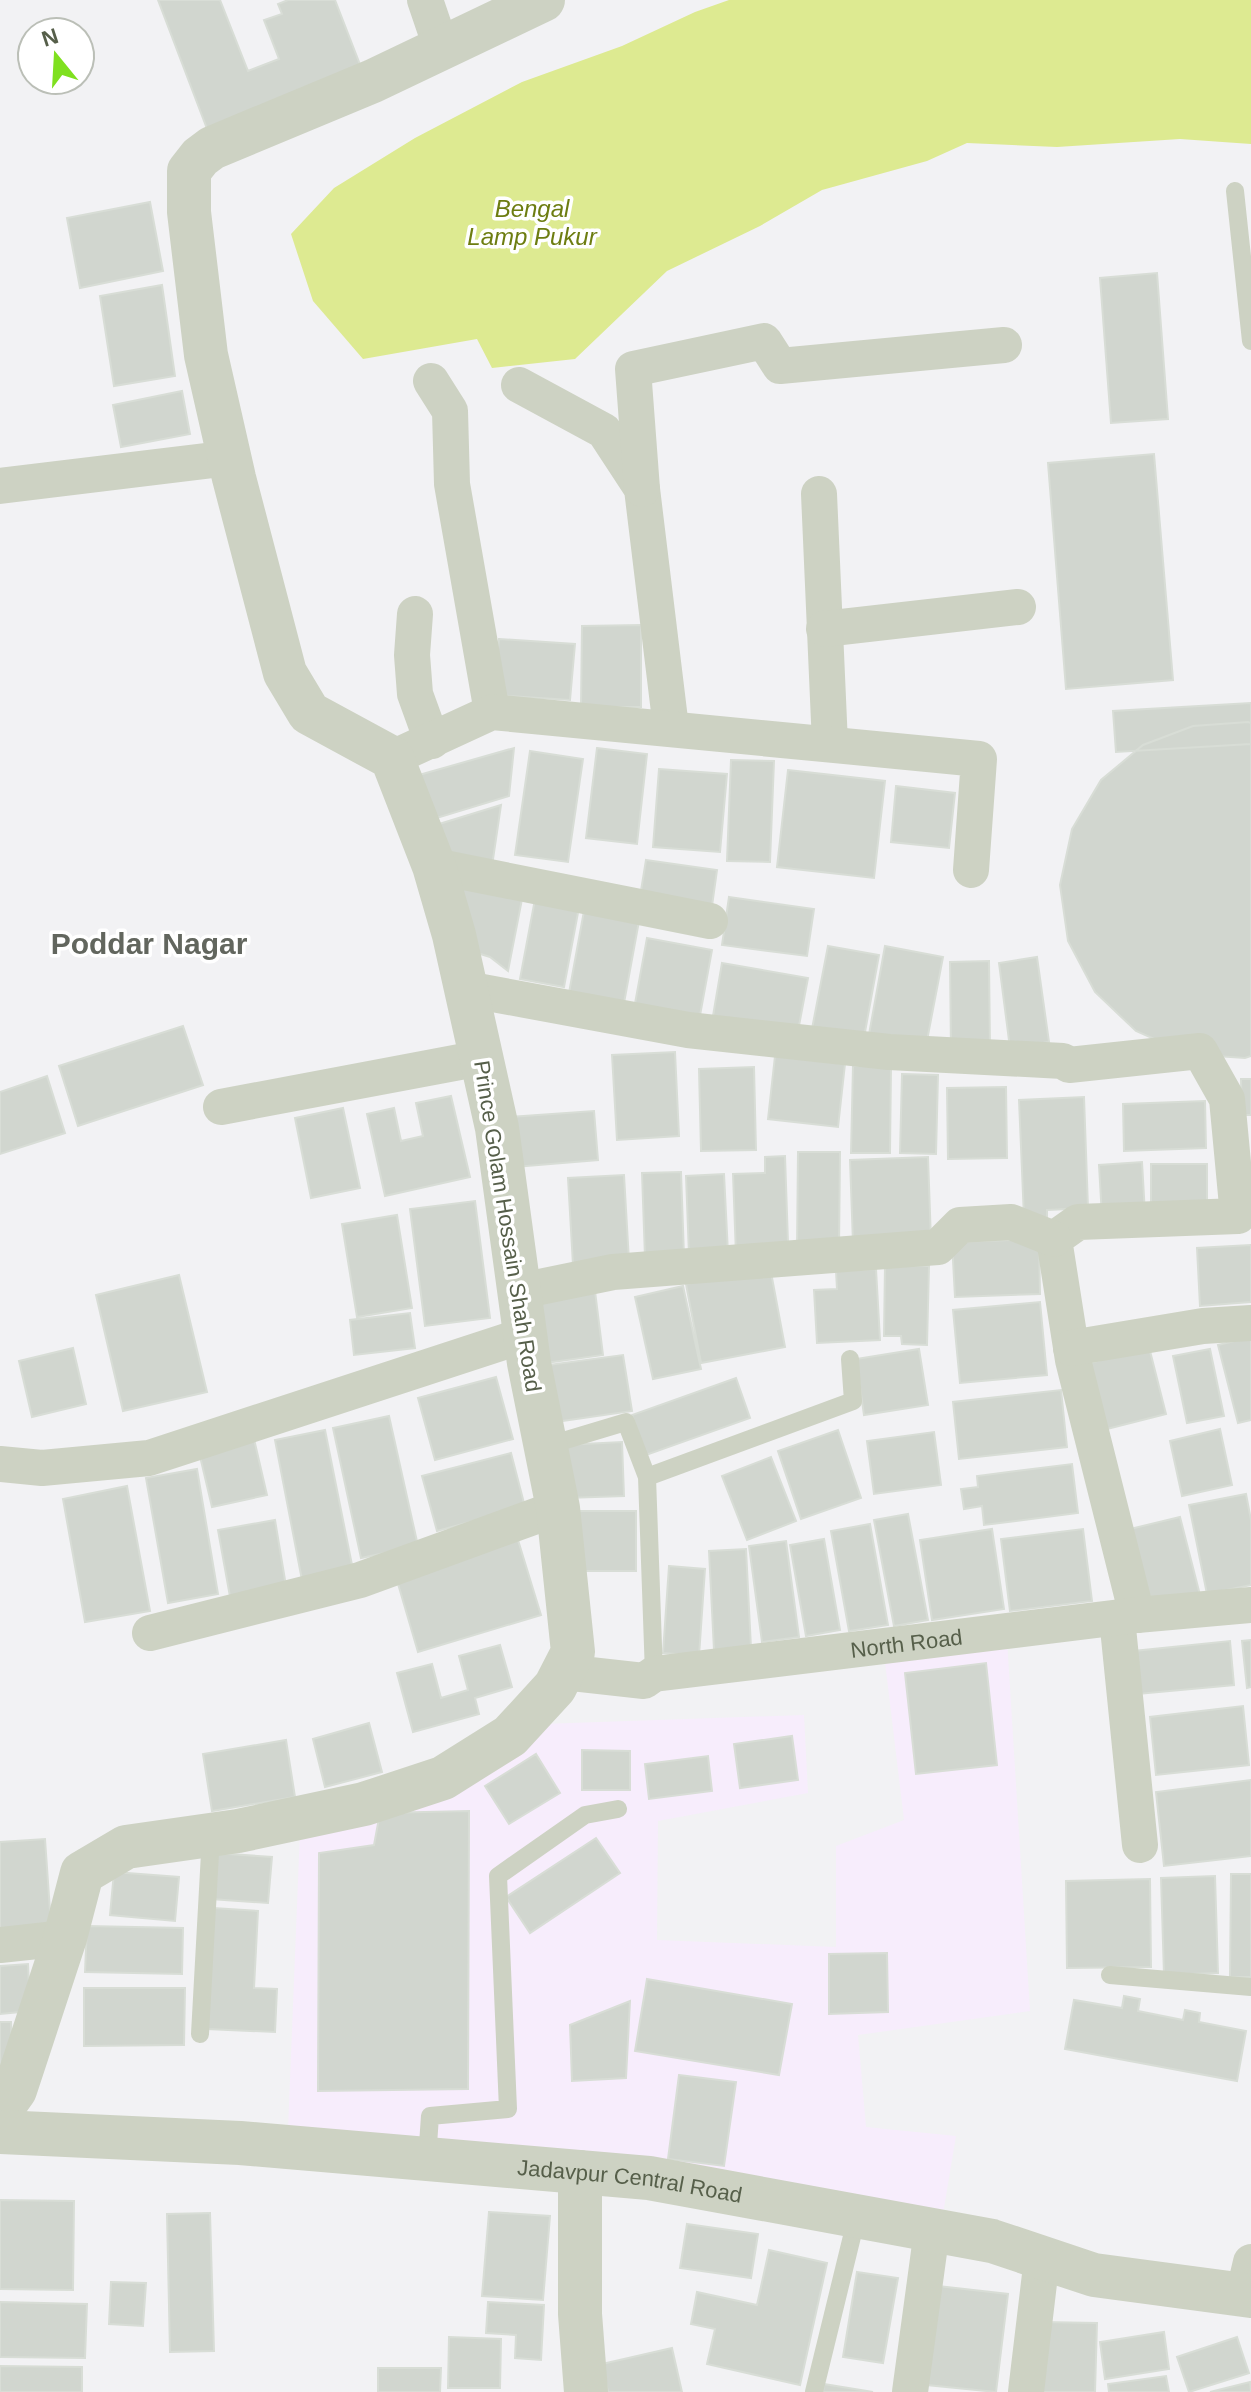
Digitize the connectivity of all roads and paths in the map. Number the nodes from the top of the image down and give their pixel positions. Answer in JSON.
{"nodes":[{"id":1,"x":425,"y":0,"type":"edge"},
{"id":2,"x":543,"y":0,"type":"edge"},
{"id":3,"x":441,"y":47,"type":"junction"},
{"id":4,"x":1235,"y":191,"type":"dead end"},
{"id":5,"x":1251,"y":341,"type":"edge"},
{"id":6,"x":1004,"y":345,"type":"dead end"},
{"id":7,"x":431,"y":381,"type":"dead end"},
{"id":8,"x":519,"y":385,"type":"dead end"},
{"id":9,"x":230,"y":458,"type":"junction"},
{"id":10,"x":0,"y":486,"type":"edge"},
{"id":11,"x":642,"y":489,"type":"junction"},
{"id":12,"x":819,"y":494,"type":"dead end"},
{"id":13,"x":1018,"y":607,"type":"dead end"},
{"id":14,"x":415,"y":614,"type":"dead end"},
{"id":15,"x":824,"y":629,"type":"junction"},
{"id":16,"x":492,"y":712,"type":"junction"},
{"id":17,"x":671,"y":728,"type":"junction"},
{"id":18,"x":432,"y":741,"type":"junction"},
{"id":19,"x":830,"y":744,"type":"junction"},
{"id":20,"x":392,"y":758,"type":"junction"},
{"id":21,"x":434,"y":866,"type":"junction"},
{"id":22,"x":971,"y":870,"type":"dead end"},
{"id":23,"x":710,"y":921,"type":"dead end"},
{"id":24,"x":466,"y":989,"type":"junction"},
{"id":25,"x":481,"y":1058,"type":"junction"},
{"id":26,"x":221,"y":1107,"type":"dead end"},
{"id":27,"x":1054,"y":1239,"type":"junction"},
{"id":28,"x":520,"y":1291,"type":"junction"},
{"id":29,"x":1251,"y":1323,"type":"edge"},
{"id":30,"x":525,"y":1335,"type":"junction"},
{"id":31,"x":1071,"y":1348,"type":"junction"},
{"id":32,"x":850,"y":1359,"type":"dead end"},
{"id":33,"x":546,"y":1446,"type":"junction"},
{"id":34,"x":0,"y":1464,"type":"edge"},
{"id":35,"x":647,"y":1477,"type":"junction"},
{"id":36,"x":558,"y":1508,"type":"junction"},
{"id":37,"x":1251,"y":1605,"type":"edge"},
{"id":38,"x":1127,"y":1617,"type":"junction"},
{"id":39,"x":150,"y":1633,"type":"dead end"},
{"id":40,"x":563,"y":1672,"type":"junction"},
{"id":41,"x":654,"y":1674,"type":"junction"},
{"id":42,"x":618,"y":1809,"type":"dead end"},
{"id":43,"x":211,"y":1835,"type":"junction"},
{"id":44,"x":1140,"y":1845,"type":"dead end"},
{"id":45,"x":65,"y":1938,"type":"junction"},
{"id":46,"x":0,"y":1945,"type":"edge"},
{"id":47,"x":1110,"y":1975,"type":"dead end"},
{"id":48,"x":1251,"y":1987,"type":"edge"},
{"id":49,"x":200,"y":2034,"type":"dead end"},
{"id":50,"x":0,"y":2111,"type":"edge"},
{"id":51,"x":0,"y":2132,"type":"edge"},
{"id":52,"x":427,"y":2159,"type":"junction"},
{"id":53,"x":580,"y":2172,"type":"junction"},
{"id":54,"x":857,"y":2216,"type":"junction"},
{"id":55,"x":932,"y":2230,"type":"junction"},
{"id":56,"x":1042,"y":2258,"type":"junction"},
{"id":57,"x":1248,"y":2285,"type":"edge"},
{"id":58,"x":586,"y":2392,"type":"edge"},
{"id":59,"x":814,"y":2392,"type":"edge"},
{"id":60,"x":910,"y":2392,"type":"edge"},
{"id":61,"x":1026,"y":2392,"type":"edge"}],
"edges":[{"from":1,"to":3,"type":"street"},
{"from":2,"to":3,"type":"street"},
{"from":3,"to":9,"type":"street"},
{"from":4,"to":5,"type":"lane"},
{"from":6,"to":11,"type":"street"},
{"from":7,"to":16,"type":"street"},
{"from":8,"to":11,"type":"street"},
{"from":9,"to":10,"type":"street"},
{"from":9,"to":20,"type":"street"},
{"from":11,"to":17,"type":"street"},
{"from":12,"to":15,"type":"street"},
{"from":13,"to":15,"type":"street"},
{"from":14,"to":18,"type":"street"},
{"from":15,"to":19,"type":"street"},
{"from":16,"to":17,"type":"street"},
{"from":16,"to":18,"type":"street"},
{"from":17,"to":19,"type":"street"},
{"from":18,"to":20,"type":"street"},
{"from":19,"to":22,"type":"street"},
{"from":20,"to":21,"type":"street","name":"Prince Golam Hossain Shah Road"},
{"from":21,"to":23,"type":"street"},
{"from":21,"to":24,"type":"street","name":"Prince Golam Hossain Shah Road"},
{"from":24,"to":25,"type":"street","name":"Prince Golam Hossain Shah Road"},
{"from":24,"to":27,"type":"street"},
{"from":25,"to":26,"type":"street"},
{"from":25,"to":28,"type":"street","name":"Prince Golam Hossain Shah Road"},
{"from":27,"to":28,"type":"street"},
{"from":27,"to":31,"type":"street"},
{"from":28,"to":30,"type":"street","name":"Prince Golam Hossain Shah Road"},
{"from":29,"to":31,"type":"street"},
{"from":30,"to":33,"type":"street","name":"Prince Golam Hossain Shah Road"},
{"from":30,"to":34,"type":"street"},
{"from":31,"to":38,"type":"street"},
{"from":32,"to":35,"type":"lane"},
{"from":33,"to":35,"type":"lane"},
{"from":33,"to":36,"type":"street","name":"Prince Golam Hossain Shah Road"},
{"from":35,"to":41,"type":"lane"},
{"from":36,"to":39,"type":"street"},
{"from":36,"to":40,"type":"street","name":"Prince Golam Hossain Shah Road"},
{"from":37,"to":38,"type":"street","name":"North Road"},
{"from":38,"to":41,"type":"street","name":"North Road"},
{"from":38,"to":44,"type":"street"},
{"from":40,"to":41,"type":"street","name":"North Road"},
{"from":40,"to":43,"type":"street","name":"Prince Golam Hossain Shah Road"},
{"from":42,"to":52,"type":"lane"},
{"from":43,"to":45,"type":"street","name":"Prince Golam Hossain Shah Road"},
{"from":43,"to":49,"type":"lane"},
{"from":45,"to":46,"type":"street"},
{"from":45,"to":50,"type":"street","name":"Prince Golam Hossain Shah Road"},
{"from":47,"to":48,"type":"lane"},
{"from":51,"to":52,"type":"street","name":"Jadavpur Central Road"},
{"from":52,"to":53,"type":"street","name":"Jadavpur Central Road"},
{"from":53,"to":54,"type":"street","name":"Jadavpur Central Road"},
{"from":53,"to":58,"type":"street"},
{"from":54,"to":55,"type":"street","name":"Jadavpur Central Road"},
{"from":54,"to":59,"type":"lane"},
{"from":55,"to":56,"type":"street","name":"Jadavpur Central Road"},
{"from":55,"to":60,"type":"street"},
{"from":56,"to":57,"type":"street","name":"Jadavpur Central Road"},
{"from":56,"to":61,"type":"street"}]}
